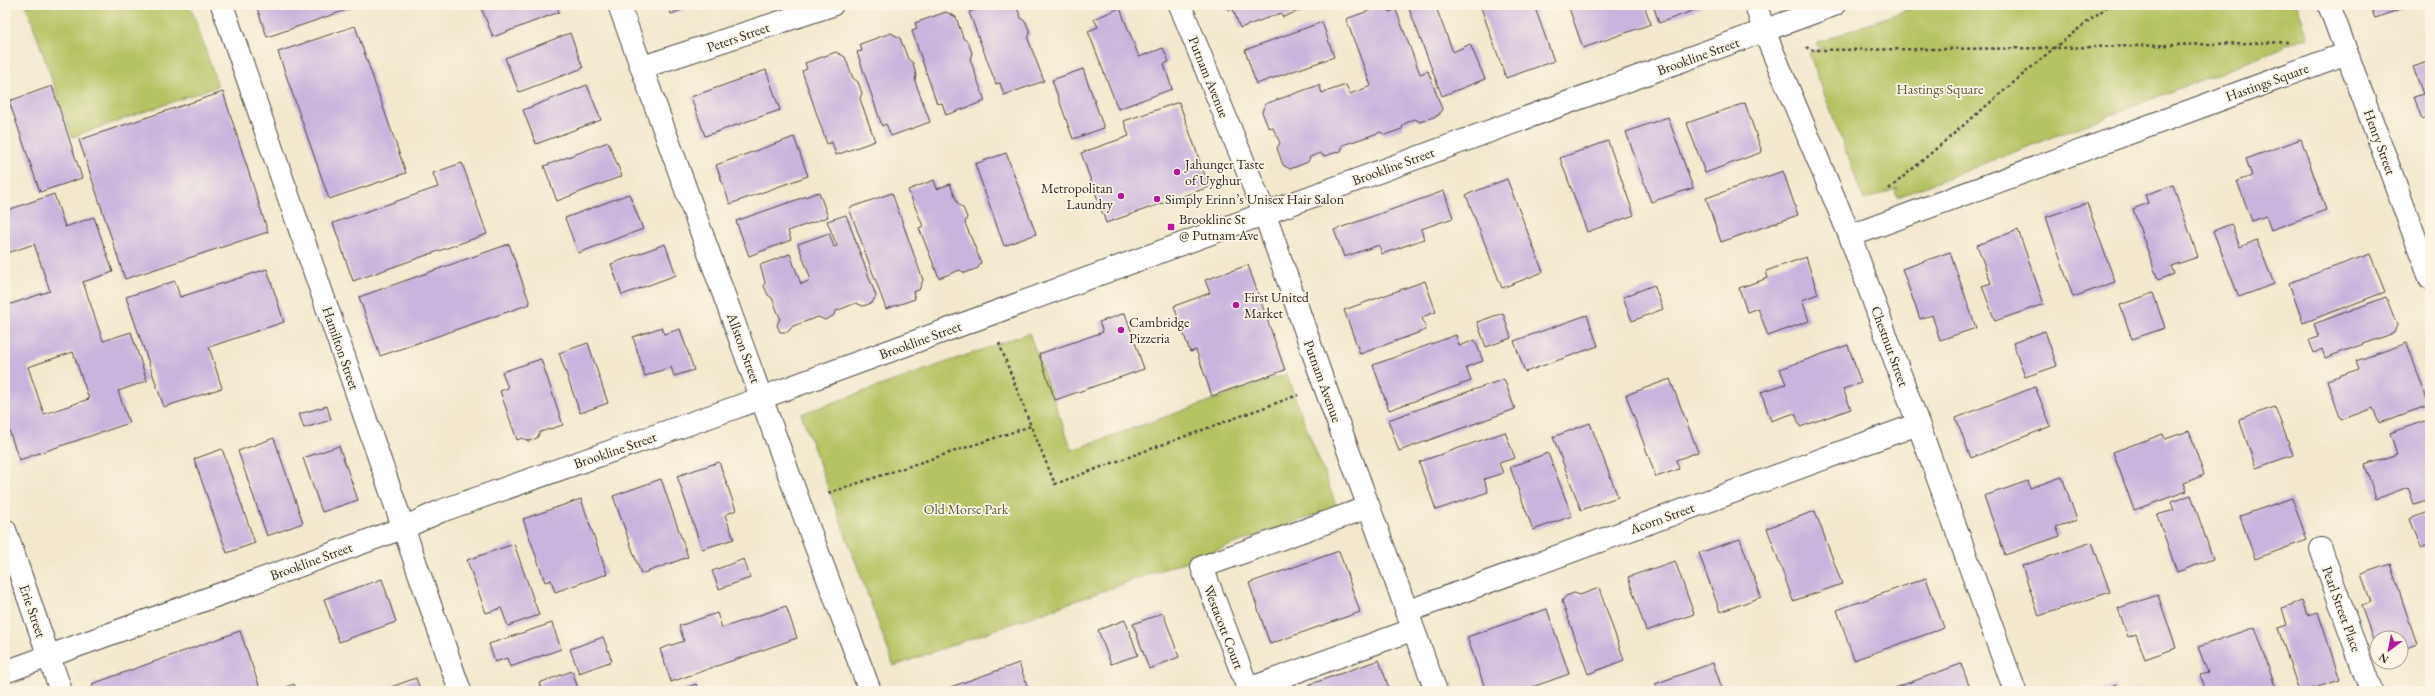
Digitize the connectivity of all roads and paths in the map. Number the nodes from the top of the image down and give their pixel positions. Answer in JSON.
{"nodes":[{"id":1,"x":222,"y":5,"type":"edge"},
{"id":2,"x":619,"y":5,"type":"edge"},
{"id":3,"x":832,"y":5,"type":"edge"},
{"id":4,"x":1180,"y":5,"type":"edge"},
{"id":5,"x":1756,"y":5,"type":"edge"},
{"id":6,"x":1834,"y":5,"type":"edge"},
{"id":7,"x":2109,"y":5,"type":"edge"},
{"id":8,"x":2329,"y":5,"type":"edge"},
{"id":9,"x":1764,"y":31,"type":"junction"},
{"id":10,"x":2289,"y":42,"type":"dead end"},
{"id":11,"x":1804,"y":46,"type":"dead end"},
{"id":12,"x":2054,"y":48,"type":"junction"},
{"id":13,"x":2347,"y":53,"type":"junction"},
{"id":14,"x":643,"y":67,"type":"junction"},
{"id":15,"x":1887,"y":191,"type":"dead end"},
{"id":16,"x":1264,"y":212,"type":"junction"},
{"id":17,"x":1850,"y":236,"type":"junction"},
{"id":18,"x":2430,"y":278,"type":"edge"},
{"id":19,"x":987,"y":315,"type":"junction"},
{"id":20,"x":1324,"y":387,"type":"junction"},
{"id":21,"x":761,"y":398,"type":"junction"},
{"id":22,"x":1918,"y":424,"type":"junction"},
{"id":23,"x":1031,"y":426,"type":"junction"},
{"id":24,"x":798,"y":502,"type":"junction"},
{"id":25,"x":1369,"y":507,"type":"junction"},
{"id":26,"x":403,"y":528,"type":"junction"},
{"id":27,"x":5,"y":530,"type":"edge"},
{"id":28,"x":2321,"y":549,"type":"dead end"},
{"id":29,"x":1409,"y":621,"type":"junction"},
{"id":30,"x":49,"y":657,"type":"junction"},
{"id":31,"x":5,"y":672,"type":"edge"},
{"id":32,"x":61,"y":691,"type":"edge"},
{"id":33,"x":460,"y":691,"type":"edge"},
{"id":34,"x":870,"y":691,"type":"edge"},
{"id":35,"x":1436,"y":691,"type":"edge"},
{"id":36,"x":2015,"y":691,"type":"edge"},
{"id":37,"x":2371,"y":691,"type":"edge"}],
"edges":[{"from":1,"to":26,"type":"street","name":"Hamilton Street"},
{"from":2,"to":14,"type":"street","name":"Allston Street"},
{"from":3,"to":14,"type":"street","name":"Peters Street"},
{"from":4,"to":16,"type":"street","name":"Putnam Avenue"},
{"from":5,"to":9,"type":"street","name":"Chestnut Street"},
{"from":6,"to":9,"type":"street","name":"Brookline Street"},
{"from":7,"to":12,"type":"path"},
{"from":8,"to":13,"type":"street","name":"Henry Street"},
{"from":9,"to":16,"type":"street","name":"Brookline Street"},
{"from":9,"to":17,"type":"street","name":"Chestnut Street"},
{"from":10,"to":12,"type":"path"},
{"from":11,"to":12,"type":"path"},
{"from":12,"to":15,"type":"path"},
{"from":13,"to":17,"type":"street","name":"Hastings Square"},
{"from":13,"to":18,"type":"street","name":"Henry Street"},
{"from":14,"to":21,"type":"street","name":"Allston Street"},
{"from":16,"to":19,"type":"street","name":"Brookline Street"},
{"from":16,"to":20,"type":"street","name":"Putnam Avenue"},
{"from":17,"to":22,"type":"street","name":"Chestnut Street"},
{"from":19,"to":21,"type":"street","name":"Brookline Street"},
{"from":19,"to":23,"type":"path"},
{"from":20,"to":23,"type":"path"},
{"from":20,"to":25,"type":"street","name":"Putnam Avenue"},
{"from":21,"to":24,"type":"street","name":"Allston Street"},
{"from":21,"to":26,"type":"street","name":"Brookline Street"},
{"from":22,"to":29,"type":"street","name":"Acorn Street"},
{"from":22,"to":36,"type":"street","name":"Chestnut Street"},
{"from":23,"to":24,"type":"path"},
{"from":24,"to":34,"type":"street","name":"Allston Street"},
{"from":25,"to":29,"type":"street","name":"Putnam Avenue"},
{"from":25,"to":29,"type":"street","name":"Westacott Court"},
{"from":26,"to":30,"type":"street","name":"Brookline Street"},
{"from":26,"to":33,"type":"street","name":"Hamilton Street"},
{"from":27,"to":30,"type":"street","name":"Erie Street"},
{"from":28,"to":37,"type":"street","name":"Pearl Street Place"},
{"from":29,"to":35,"type":"street","name":"Putnam Avenue"},
{"from":30,"to":31,"type":"street","name":"Brookline Street"},
{"from":30,"to":32,"type":"street","name":"Erie Street"}]}
